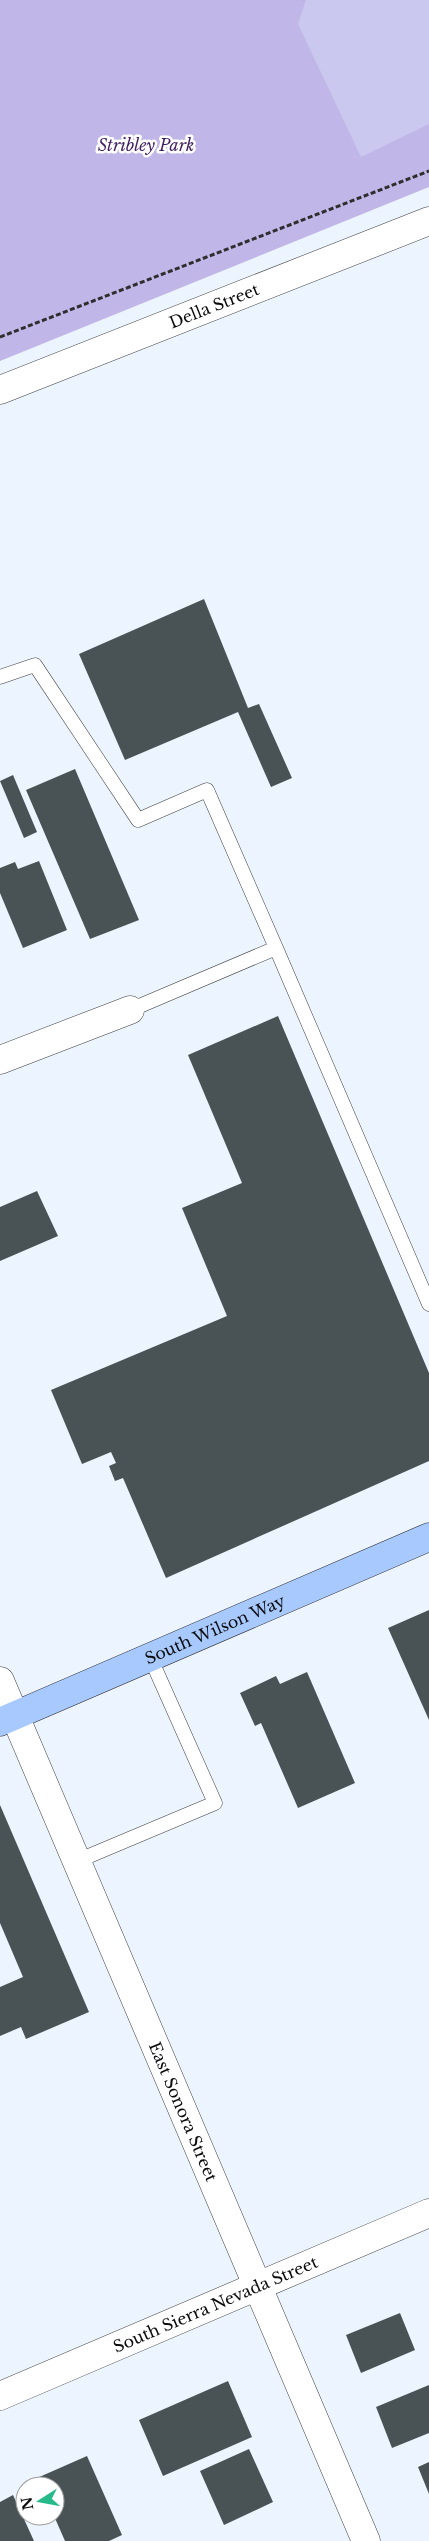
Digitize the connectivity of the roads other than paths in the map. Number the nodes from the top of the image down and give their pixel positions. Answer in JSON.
{"nodes":[{"id":1,"x":429,"y":221,"type":"edge"},
{"id":2,"x":0,"y":390,"type":"edge"},
{"id":3,"x":0,"y":677,"type":"edge"},
{"id":4,"x":276,"y":948,"type":"junction"},
{"id":5,"x":130,"y":1010,"type":"joint"},
{"id":6,"x":0,"y":1060,"type":"edge"},
{"id":7,"x":429,"y":1304,"type":"edge"},
{"id":8,"x":429,"y":1537,"type":"edge"},
{"id":9,"x":150,"y":1657,"type":"junction"},
{"id":10,"x":0,"y":1681,"type":"edge"},
{"id":11,"x":7,"y":1719,"type":"edge"},
{"id":12,"x":77,"y":1861,"type":"junction"},
{"id":13,"x":429,"y":2213,"type":"edge"},
{"id":14,"x":258,"y":2286,"type":"junction"},
{"id":15,"x":0,"y":2396,"type":"edge"},
{"id":16,"x":366,"y":2541,"type":"edge"}],
"edges":[{"from":1,"to":2,"type":"street","name":"Della Street"},
{"from":3,"to":4,"type":"lane"},
{"from":4,"to":5,"type":"lane"},
{"from":4,"to":7,"type":"lane"},
{"from":5,"to":6,"type":"street"},
{"from":8,"to":9,"type":"main road","name":"South Wilson Way"},
{"from":9,"to":11,"type":"main road","name":"South Wilson Way"},
{"from":9,"to":12,"type":"lane"},
{"from":10,"to":11,"type":"street","name":"East Sonora Street"},
{"from":11,"to":12,"type":"street","name":"East Sonora Street"},
{"from":12,"to":14,"type":"street","name":"East Sonora Street"},
{"from":13,"to":14,"type":"street","name":"South Sierra Nevada Street"},
{"from":14,"to":15,"type":"street","name":"South Sierra Nevada Street"},
{"from":14,"to":16,"type":"street","name":"East Sonora Street"}]}
